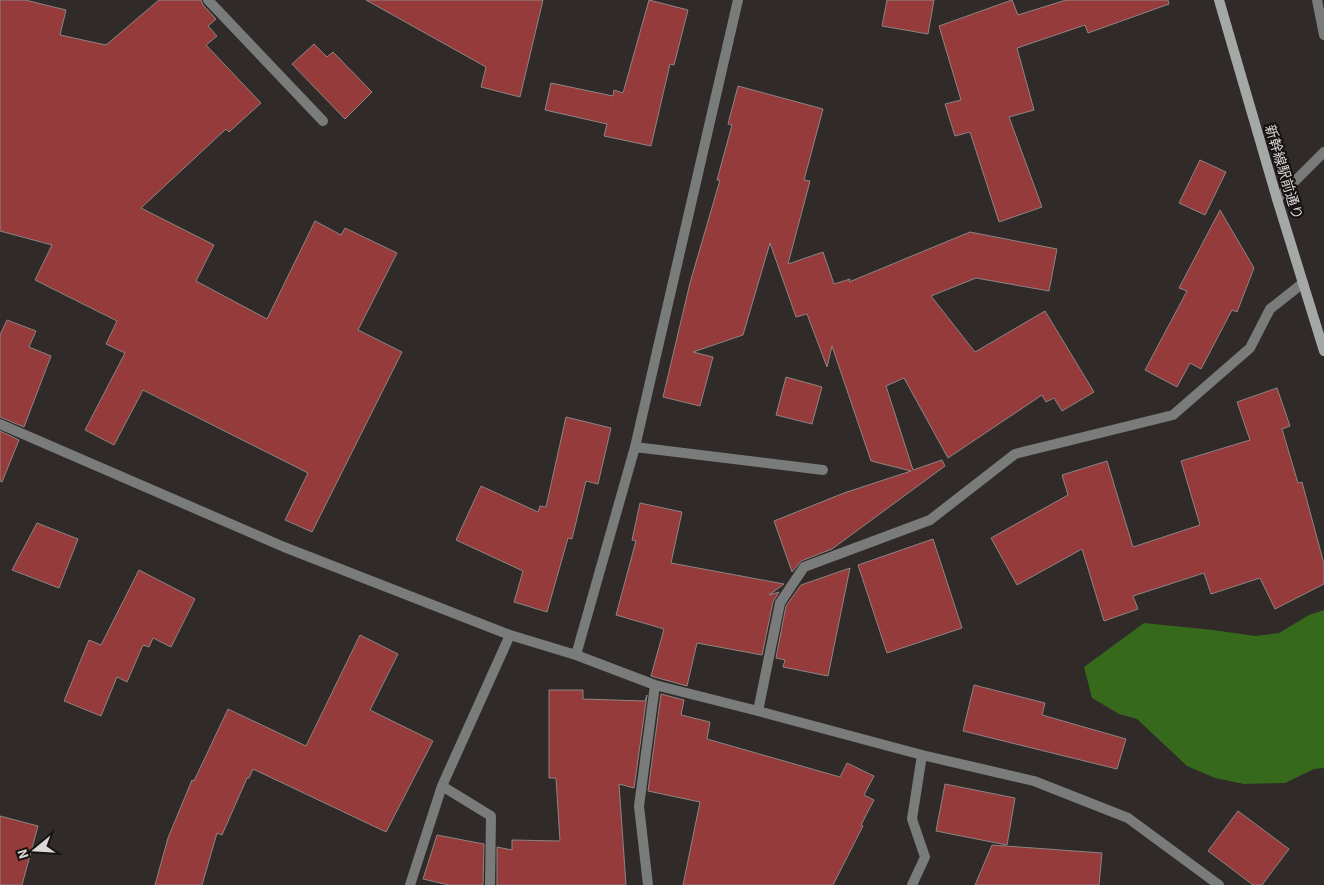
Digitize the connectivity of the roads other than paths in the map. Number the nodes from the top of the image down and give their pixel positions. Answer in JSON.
{"nodes":[{"id":1,"x":208,"y":0,"type":"edge"},
{"id":2,"x":738,"y":0,"type":"edge"},
{"id":3,"x":1220,"y":0,"type":"edge"},
{"id":4,"x":1318,"y":0,"type":"edge"},
{"id":5,"x":1324,"y":35,"type":"edge"},
{"id":6,"x":323,"y":120,"type":"dead end"},
{"id":7,"x":1324,"y":152,"type":"edge"},
{"id":8,"x":1277,"y":199,"type":"junction"},
{"id":9,"x":1303,"y":283,"type":"junction"},
{"id":10,"x":1324,"y":351,"type":"edge"},
{"id":11,"x":0,"y":424,"type":"edge"},
{"id":12,"x":635,"y":447,"type":"junction"},
{"id":13,"x":823,"y":470,"type":"dead end"},
{"id":14,"x":510,"y":635,"type":"junction"},
{"id":15,"x":576,"y":655,"type":"junction"},
{"id":16,"x":655,"y":685,"type":"junction"},
{"id":17,"x":758,"y":711,"type":"junction"},
{"id":18,"x":922,"y":755,"type":"junction"},
{"id":19,"x":442,"y":786,"type":"junction"},
{"id":20,"x":410,"y":885,"type":"edge"},
{"id":21,"x":490,"y":885,"type":"edge"},
{"id":22,"x":648,"y":885,"type":"edge"},
{"id":23,"x":912,"y":885,"type":"edge"},
{"id":24,"x":1219,"y":885,"type":"edge"}],
"edges":[{"from":1,"to":6,"type":"street"},
{"from":2,"to":12,"type":"street"},
{"from":3,"to":8,"type":"street","name":"新幹線駅前通り"},
{"from":4,"to":5,"type":"street"},
{"from":7,"to":8,"type":"street"},
{"from":8,"to":9,"type":"street","name":"新幹線駅前通り"},
{"from":9,"to":10,"type":"street","name":"新幹線駅前通り"},
{"from":9,"to":17,"type":"street"},
{"from":11,"to":14,"type":"street"},
{"from":12,"to":13,"type":"street"},
{"from":12,"to":15,"type":"street"},
{"from":14,"to":15,"type":"street"},
{"from":14,"to":19,"type":"street"},
{"from":15,"to":16,"type":"street"},
{"from":16,"to":17,"type":"street"},
{"from":16,"to":22,"type":"street"},
{"from":17,"to":18,"type":"street"},
{"from":18,"to":23,"type":"street"},
{"from":18,"to":24,"type":"street"},
{"from":19,"to":20,"type":"street"},
{"from":19,"to":21,"type":"street"}]}
